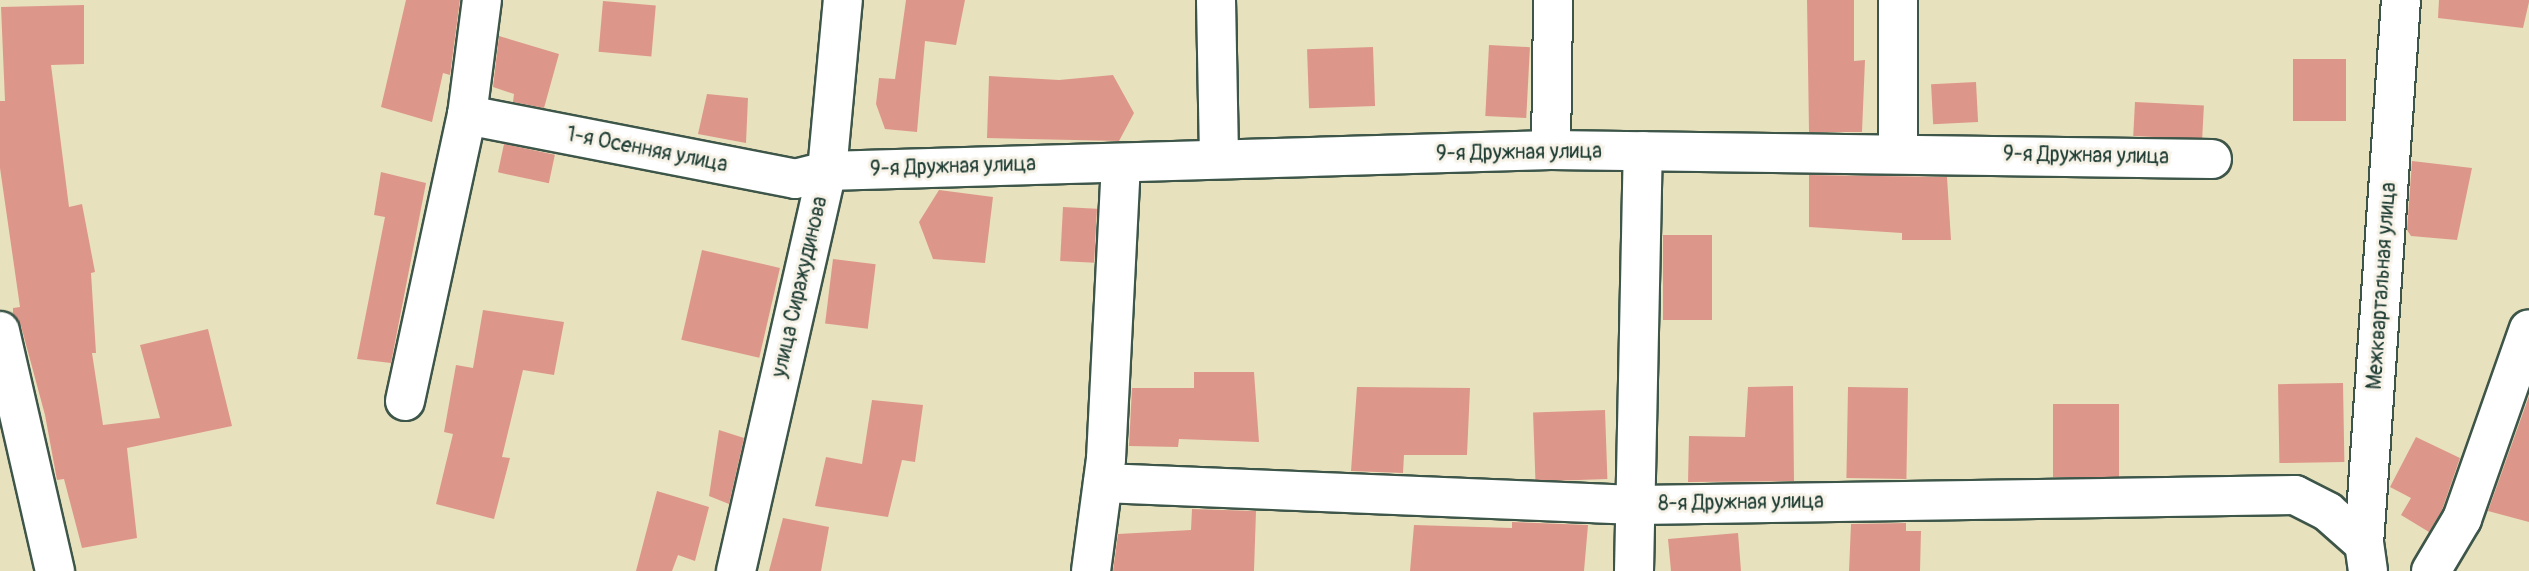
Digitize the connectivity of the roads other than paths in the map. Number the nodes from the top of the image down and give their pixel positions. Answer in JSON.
{"nodes":[{"id":1,"x":482,"y":0,"type":"edge"},
{"id":2,"x":843,"y":0,"type":"edge"},
{"id":3,"x":1216,"y":0,"type":"edge"},
{"id":4,"x":1553,"y":0,"type":"edge"},
{"id":5,"x":1898,"y":0,"type":"edge"},
{"id":6,"x":2401,"y":0,"type":"edge"},
{"id":7,"x":467,"y":114,"type":"junction"},
{"id":8,"x":1552,"y":150,"type":"junction"},
{"id":9,"x":1643,"y":151,"type":"junction"},
{"id":10,"x":1898,"y":152,"type":"junction"},
{"id":11,"x":1219,"y":158,"type":"junction"},
{"id":12,"x":2212,"y":159,"type":"dead end"},
{"id":13,"x":1121,"y":163,"type":"junction"},
{"id":14,"x":827,"y":171,"type":"junction"},
{"id":15,"x":2529,"y":329,"type":"edge"},
{"id":16,"x":0,"y":331,"type":"edge"},
{"id":17,"x":405,"y":401,"type":"dead end"},
{"id":18,"x":1103,"y":484,"type":"junction"},
{"id":19,"x":1637,"y":505,"type":"junction"},
{"id":20,"x":2366,"y":558,"type":"edge"},
{"id":21,"x":55,"y":571,"type":"edge"},
{"id":22,"x":736,"y":571,"type":"edge"},
{"id":23,"x":1091,"y":571,"type":"edge"},
{"id":24,"x":1634,"y":571,"type":"edge"},
{"id":25,"x":2431,"y":571,"type":"edge"}],
"edges":[{"from":1,"to":7,"type":"street"},
{"from":2,"to":14,"type":"street","name":"улица Сиражудинова"},
{"from":3,"to":11,"type":"street"},
{"from":4,"to":8,"type":"street"},
{"from":5,"to":10,"type":"street"},
{"from":6,"to":20,"type":"street","name":"Межквартальная улица"},
{"from":7,"to":14,"type":"street","name":"1-я Осенняя улица"},
{"from":7,"to":17,"type":"street"},
{"from":8,"to":9,"type":"street","name":"9-я Дружная улица"},
{"from":8,"to":11,"type":"street","name":"9-я Дружная улица"},
{"from":9,"to":10,"type":"street","name":"9-я Дружная улица"},
{"from":9,"to":19,"type":"street"},
{"from":10,"to":12,"type":"street","name":"9-я Дружная улица"},
{"from":11,"to":13,"type":"street","name":"9-я Дружная улица"},
{"from":13,"to":14,"type":"street","name":"9-я Дружная улица"},
{"from":13,"to":18,"type":"street"},
{"from":14,"to":22,"type":"street","name":"улица Сиражудинова"},
{"from":15,"to":25,"type":"street"},
{"from":16,"to":21,"type":"street"},
{"from":18,"to":19,"type":"street","name":"8-я Дружная улица"},
{"from":18,"to":23,"type":"street"},
{"from":19,"to":20,"type":"street","name":"8-я Дружная улица"},
{"from":19,"to":24,"type":"street"}]}
